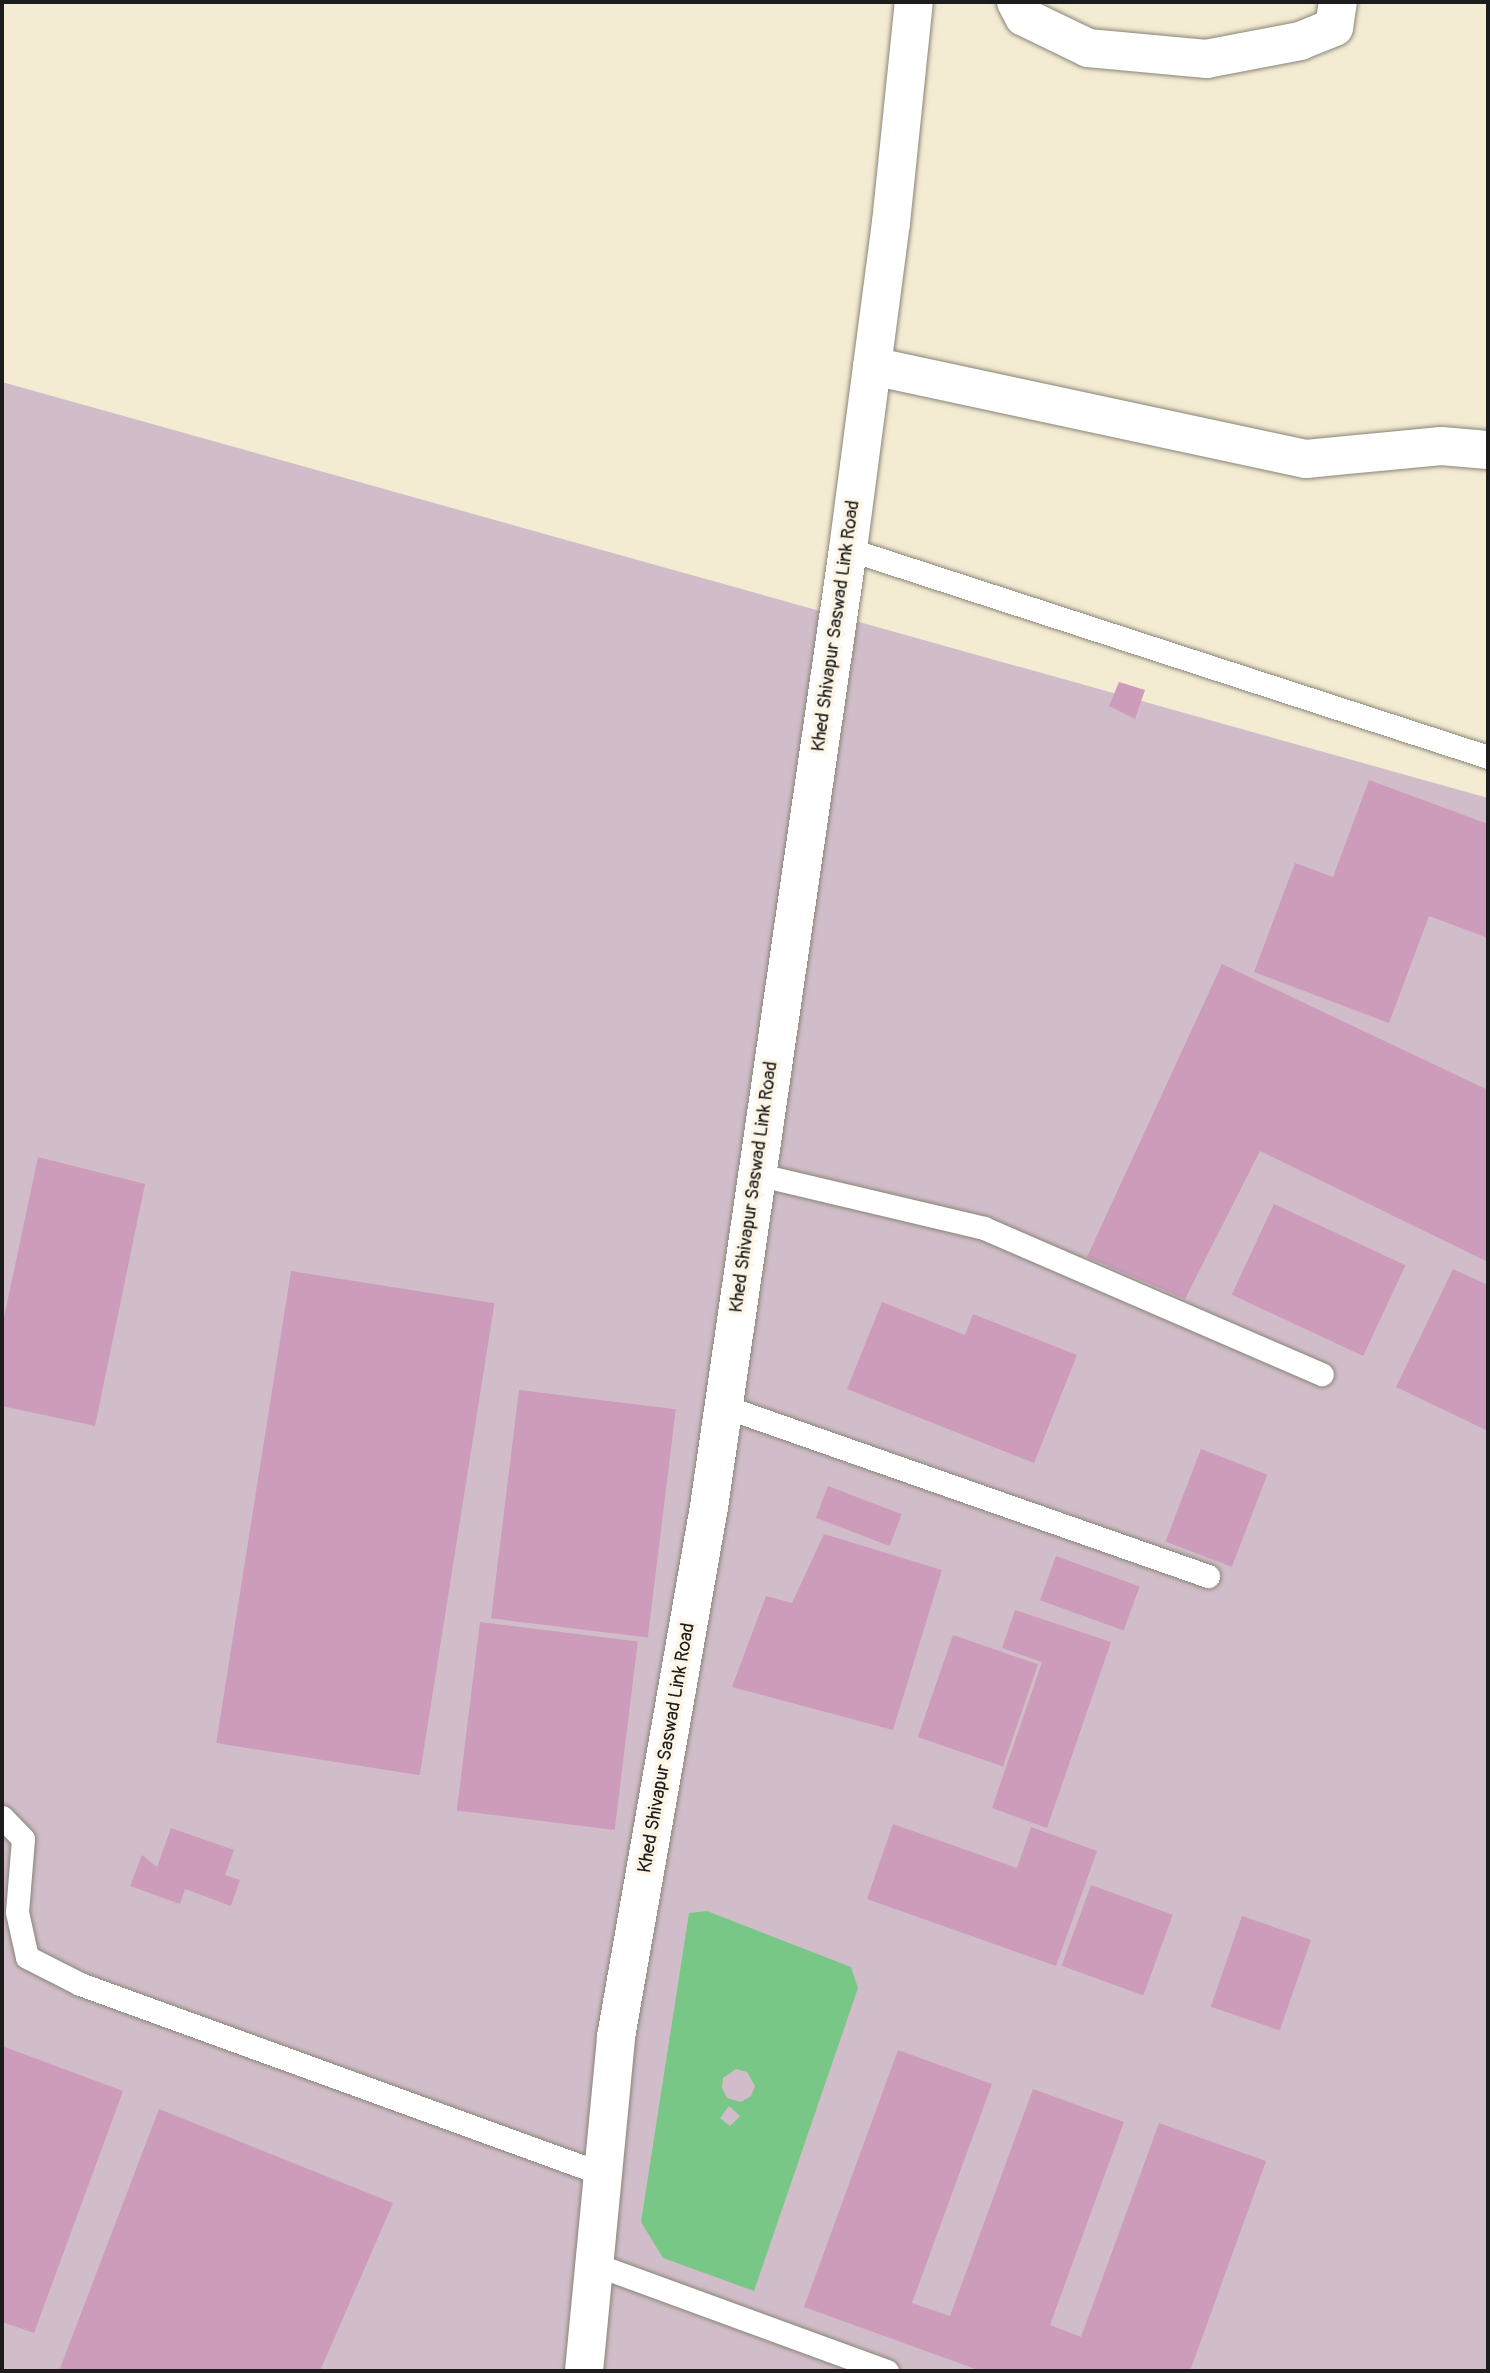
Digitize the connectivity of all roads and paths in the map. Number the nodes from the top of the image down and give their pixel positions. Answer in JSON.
{"nodes":[{"id":1,"x":914,"y":2,"type":"edge"},
{"id":2,"x":1016,"y":2,"type":"edge"},
{"id":3,"x":1338,"y":2,"type":"edge"},
{"id":4,"x":872,"y":366,"type":"junction"},
{"id":5,"x":1488,"y":450,"type":"edge"},
{"id":6,"x":848,"y":549,"type":"junction"},
{"id":7,"x":1488,"y":757,"type":"edge"},
{"id":8,"x":755,"y":1174,"type":"junction"},
{"id":9,"x":1322,"y":1374,"type":"dead end"},
{"id":10,"x":723,"y":1406,"type":"junction"},
{"id":11,"x":1208,"y":1576,"type":"dead end"},
{"id":12,"x":2,"y":1817,"type":"edge"},
{"id":13,"x":603,"y":2174,"type":"junction"},
{"id":14,"x":594,"y":2264,"type":"junction"},
{"id":15,"x":584,"y":2371,"type":"edge"},
{"id":16,"x":887,"y":2371,"type":"edge"}],
"edges":[{"from":1,"to":4,"type":"main road","name":"Khed Shivapur Saswad Link Road"},
{"from":2,"to":3,"type":"main road"},
{"from":4,"to":5,"type":"main road"},
{"from":4,"to":6,"type":"main road","name":"Khed Shivapur Saswad Link Road"},
{"from":6,"to":7,"type":"lane"},
{"from":6,"to":8,"type":"main road","name":"Khed Shivapur Saswad Link Road"},
{"from":8,"to":9,"type":"lane"},
{"from":8,"to":10,"type":"main road","name":"Khed Shivapur Saswad Link Road"},
{"from":10,"to":11,"type":"lane"},
{"from":10,"to":13,"type":"main road","name":"Khed Shivapur Saswad Link Road"},
{"from":12,"to":13,"type":"lane"},
{"from":13,"to":14,"type":"main road","name":"Khed Shivapur Saswad Link Road"},
{"from":14,"to":15,"type":"main road","name":"Khed Shivapur Saswad Link Road"},
{"from":14,"to":16,"type":"lane"}]}
